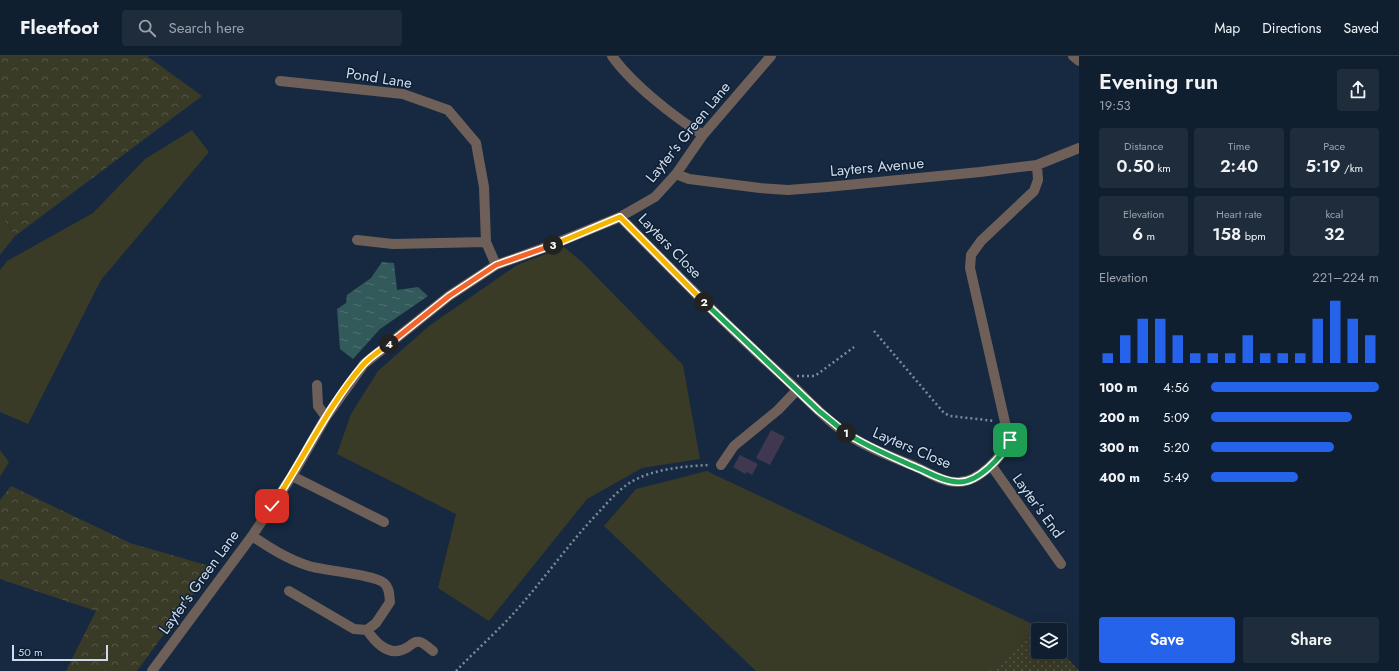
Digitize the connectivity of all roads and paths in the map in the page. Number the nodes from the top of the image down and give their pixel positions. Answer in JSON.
{"nodes":[{"id":1,"x":612,"y":56,"type":"edge"},
{"id":2,"x":771,"y":56,"type":"edge"},
{"id":3,"x":1073,"y":56,"type":"edge"},
{"id":4,"x":1079,"y":61,"type":"edge"},
{"id":5,"x":280,"y":81,"type":"dead end"},
{"id":6,"x":703,"y":135,"type":"junction"},
{"id":7,"x":1079,"y":148,"type":"edge"},
{"id":8,"x":1037,"y":165,"type":"junction"},
{"id":9,"x":676,"y":174,"type":"junction"},
{"id":10,"x":620,"y":217,"type":"junction"},
{"id":11,"x":357,"y":240,"type":"dead end"},
{"id":12,"x":486,"y":242,"type":"junction"},
{"id":13,"x":496,"y":265,"type":"junction"},
{"id":14,"x":874,"y":331,"type":"dead end"},
{"id":15,"x":854,"y":346,"type":"dead end"},
{"id":16,"x":790,"y":383,"type":"junction"},
{"id":17,"x":317,"y":385,"type":"dead end"},
{"id":18,"x":797,"y":390,"type":"junction"},
{"id":19,"x":326,"y":417,"type":"junction"},
{"id":20,"x":1007,"y":423,"type":"junction"},
{"id":21,"x":721,"y":465,"type":"joint"},
{"id":22,"x":991,"y":465,"type":"junction"},
{"id":23,"x":292,"y":476,"type":"junction"},
{"id":24,"x":384,"y":522,"type":"dead end"},
{"id":25,"x":252,"y":536,"type":"junction"},
{"id":26,"x":1061,"y":564,"type":"dead end"},
{"id":27,"x":289,"y":591,"type":"dead end"},
{"id":28,"x":367,"y":630,"type":"junction"},
{"id":29,"x":433,"y":651,"type":"dead end"},
{"id":30,"x":156,"y":670,"type":"edge"},
{"id":31,"x":456,"y":671,"type":"edge"}],
"edges":[{"from":1,"to":6,"type":"street"},
{"from":2,"to":6,"type":"street","name":"Layter's Green Lane"},
{"from":3,"to":4,"type":"street"},
{"from":5,"to":12,"type":"street","name":"Pond Lane"},
{"from":6,"to":9,"type":"street","name":"Layter's Green Lane"},
{"from":7,"to":8,"type":"street","name":"Layters Avenue"},
{"from":8,"to":9,"type":"street","name":"Layters Avenue"},
{"from":8,"to":20,"type":"street","name":"Layters Close"},
{"from":9,"to":10,"type":"street","name":"Layter's Green Lane"},
{"from":10,"to":13,"type":"street","name":"Layter's Green Lane"},
{"from":10,"to":16,"type":"street","name":"Layters Close"},
{"from":11,"to":12,"type":"street"},
{"from":12,"to":13,"type":"street","name":"Pond Lane"},
{"from":13,"to":19,"type":"street","name":"Layter's Green Lane"},
{"from":14,"to":20,"type":"path"},
{"from":15,"to":16,"type":"path"},
{"from":16,"to":18,"type":"street","name":"Layters Close"},
{"from":17,"to":19,"type":"street"},
{"from":18,"to":21,"type":"street"},
{"from":18,"to":22,"type":"street","name":"Layters Close"},
{"from":19,"to":23,"type":"street","name":"Layter's Green Lane"},
{"from":20,"to":22,"type":"street","name":"Layters Close"},
{"from":21,"to":31,"type":"path"},
{"from":22,"to":26,"type":"street","name":"Layter's End"},
{"from":23,"to":24,"type":"street"},
{"from":23,"to":25,"type":"street","name":"Layter's Green Lane"},
{"from":25,"to":28,"type":"street"},
{"from":25,"to":30,"type":"street","name":"Layter's Green Lane"},
{"from":27,"to":28,"type":"street"},
{"from":28,"to":29,"type":"street"}]}
